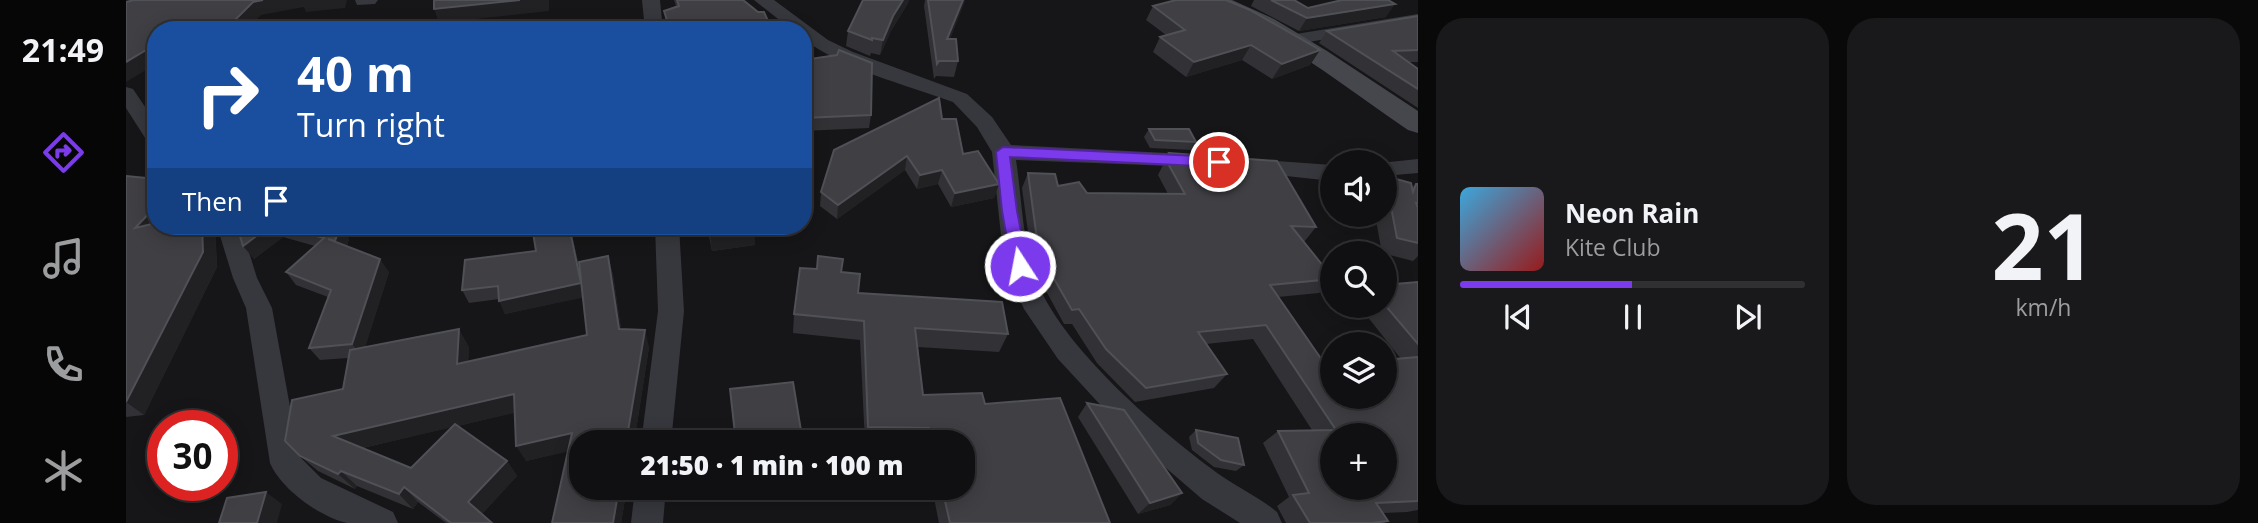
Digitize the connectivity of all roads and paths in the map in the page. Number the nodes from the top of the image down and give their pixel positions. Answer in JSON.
{"nodes":[{"id":1,"x":651,"y":0,"type":"edge"},
{"id":2,"x":763,"y":0,"type":"edge"},
{"id":3,"x":1212,"y":0,"type":"edge"},
{"id":4,"x":1418,"y":19,"type":"edge"},
{"id":5,"x":653,"y":21,"type":"edge"},
{"id":6,"x":791,"y":21,"type":"edge"},
{"id":7,"x":812,"y":37,"type":"edge"},
{"id":8,"x":1290,"y":40,"type":"junction"},
{"id":9,"x":130,"y":106,"type":"edge"},
{"id":10,"x":1418,"y":124,"type":"edge"},
{"id":11,"x":147,"y":128,"type":"edge"},
{"id":12,"x":1003,"y":152,"type":"junction"},
{"id":13,"x":1418,"y":166,"type":"edge"},
{"id":14,"x":1397,"y":168,"type":"edge"},
{"id":15,"x":1320,"y":172,"type":"edge"},
{"id":16,"x":232,"y":235,"type":"edge"},
{"id":17,"x":667,"y":235,"type":"edge"},
{"id":18,"x":657,"y":430,"type":"edge"},
{"id":19,"x":650,"y":500,"type":"edge"},
{"id":20,"x":382,"y":523,"type":"edge"},
{"id":21,"x":648,"y":523,"type":"edge"},
{"id":22,"x":1266,"y":523,"type":"edge"}],
"edges":[{"from":1,"to":5,"type":"street"},
{"from":2,"to":6,"type":"street"},
{"from":3,"to":8,"type":"street"},
{"from":4,"to":8,"type":"street"},
{"from":7,"to":12,"type":"street"},
{"from":8,"to":10,"type":"street"},
{"from":9,"to":11,"type":"street"},
{"from":12,"to":15,"type":"street"},
{"from":12,"to":22,"type":"street"},
{"from":13,"to":14,"type":"street"},
{"from":16,"to":20,"type":"street"},
{"from":17,"to":18,"type":"street"},
{"from":19,"to":21,"type":"street"}]}
